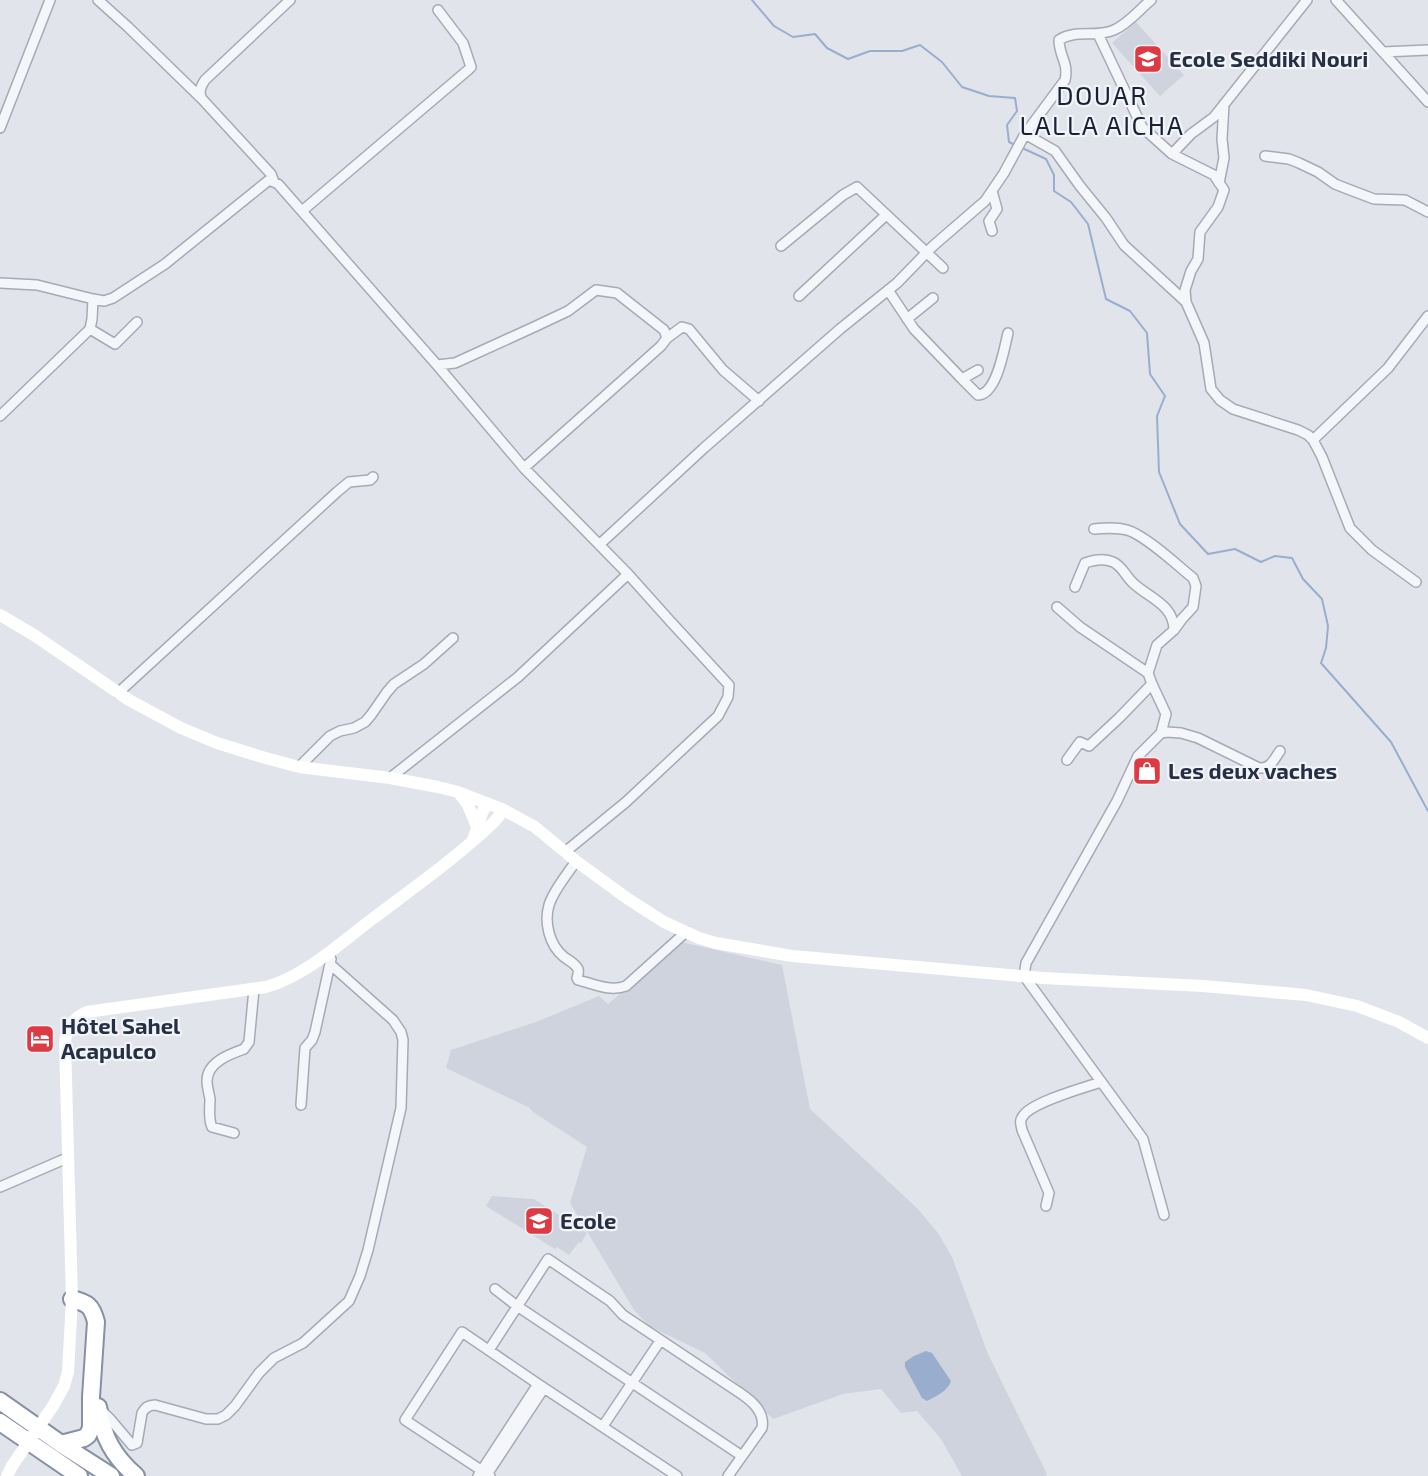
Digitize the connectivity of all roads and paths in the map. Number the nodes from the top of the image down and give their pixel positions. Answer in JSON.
{"nodes":[{"id":1,"x":50,"y":0,"type":"edge"},
{"id":2,"x":98,"y":0,"type":"edge"},
{"id":3,"x":290,"y":0,"type":"edge"},
{"id":4,"x":1150,"y":0,"type":"edge"},
{"id":5,"x":1336,"y":0,"type":"edge"},
{"id":6,"x":1304,"y":1,"type":"edge"},
{"id":7,"x":438,"y":10,"type":"dead end"},
{"id":8,"x":1098,"y":34,"type":"junction"},
{"id":9,"x":1428,"y":50,"type":"edge"},
{"id":10,"x":1383,"y":52,"type":"junction"},
{"id":11,"x":202,"y":99,"type":"junction"},
{"id":12,"x":1428,"y":102,"type":"edge"},
{"id":13,"x":1224,"y":104,"type":"junction"},
{"id":14,"x":0,"y":128,"type":"edge"},
{"id":15,"x":1025,"y":134,"type":"junction"},
{"id":16,"x":1172,"y":154,"type":"junction"},
{"id":17,"x":1265,"y":156,"type":"dead end"},
{"id":18,"x":274,"y":182,"type":"junction"},
{"id":19,"x":1220,"y":183,"type":"junction"},
{"id":20,"x":992,"y":191,"type":"junction"},
{"id":21,"x":302,"y":211,"type":"junction"},
{"id":22,"x":1428,"y":213,"type":"edge"},
{"id":23,"x":886,"y":215,"type":"junction"},
{"id":24,"x":992,"y":231,"type":"dead end"},
{"id":25,"x":782,"y":246,"type":"dead end"},
{"id":26,"x":926,"y":254,"type":"junction"},
{"id":27,"x":943,"y":268,"type":"dead end"},
{"id":28,"x":0,"y":283,"type":"edge"},
{"id":29,"x":888,"y":290,"type":"junction"},
{"id":30,"x":799,"y":296,"type":"dead end"},
{"id":31,"x":933,"y":298,"type":"dead end"},
{"id":32,"x":93,"y":299,"type":"junction"},
{"id":33,"x":1186,"y":302,"type":"junction"},
{"id":34,"x":1428,"y":316,"type":"edge"},
{"id":35,"x":907,"y":318,"type":"junction"},
{"id":36,"x":137,"y":322,"type":"dead end"},
{"id":37,"x":90,"y":330,"type":"junction"},
{"id":38,"x":1008,"y":333,"type":"dead end"},
{"id":39,"x":667,"y":338,"type":"junction"},
{"id":40,"x":437,"y":364,"type":"junction"},
{"id":41,"x":978,"y":370,"type":"dead end"},
{"id":42,"x":962,"y":380,"type":"junction"},
{"id":43,"x":759,"y":401,"type":"junction"},
{"id":44,"x":0,"y":416,"type":"edge"},
{"id":45,"x":1313,"y":440,"type":"junction"},
{"id":46,"x":524,"y":468,"type":"junction"},
{"id":47,"x":373,"y":477,"type":"dead end"},
{"id":48,"x":1094,"y":529,"type":"dead end"},
{"id":49,"x":600,"y":544,"type":"junction"},
{"id":50,"x":628,"y":574,"type":"junction"},
{"id":51,"x":1416,"y":582,"type":"dead end"},
{"id":52,"x":1075,"y":587,"type":"dead end"},
{"id":53,"x":1057,"y":607,"type":"dead end"},
{"id":54,"x":0,"y":615,"type":"edge"},
{"id":55,"x":1174,"y":630,"type":"junction"},
{"id":56,"x":453,"y":638,"type":"dead end"},
{"id":57,"x":1148,"y":673,"type":"junction"},
{"id":58,"x":1152,"y":684,"type":"junction"},
{"id":59,"x":118,"y":693,"type":"junction"},
{"id":60,"x":1161,"y":733,"type":"junction"},
{"id":61,"x":1280,"y":751,"type":"dead end"},
{"id":62,"x":1067,"y":760,"type":"dead end"},
{"id":63,"x":299,"y":767,"type":"junction"},
{"id":64,"x":390,"y":778,"type":"junction"},
{"id":65,"x":458,"y":792,"type":"junction"},
{"id":66,"x":487,"y":803,"type":"junction"},
{"id":67,"x":502,"y":809,"type":"junction"},
{"id":68,"x":517,"y":817,"type":"junction"},
{"id":69,"x":482,"y":828,"type":"junction"},
{"id":70,"x":565,"y":852,"type":"junction"},
{"id":71,"x":576,"y":861,"type":"junction"},
{"id":72,"x":686,"y":932,"type":"junction"},
{"id":73,"x":334,"y":948,"type":"junction"},
{"id":74,"x":330,"y":964,"type":"junction"},
{"id":75,"x":1024,"y":976,"type":"junction"},
{"id":76,"x":254,"y":989,"type":"junction"},
{"id":77,"x":1428,"y":1038,"type":"edge"},
{"id":78,"x":1101,"y":1082,"type":"junction"},
{"id":79,"x":301,"y":1105,"type":"dead end"},
{"id":80,"x":234,"y":1133,"type":"dead end"},
{"id":81,"x":68,"y":1158,"type":"junction"},
{"id":82,"x":0,"y":1187,"type":"edge"},
{"id":83,"x":1046,"y":1206,"type":"dead end"},
{"id":84,"x":1164,"y":1215,"type":"dead end"},
{"id":85,"x":495,"y":1288,"type":"dead end"},
{"id":86,"x":72,"y":1299,"type":"junction"},
{"id":87,"x":517,"y":1306,"type":"junction"},
{"id":88,"x":96,"y":1322,"type":"junction"},
{"id":89,"x":660,"y":1341,"type":"junction"},
{"id":90,"x":574,"y":1344,"type":"junction"},
{"id":91,"x":489,"y":1350,"type":"junction"},
{"id":92,"x":568,"y":1353,"type":"dead end"},
{"id":93,"x":632,"y":1382,"type":"junction"},
{"id":94,"x":541,"y":1386,"type":"junction"},
{"id":95,"x":0,"y":1401,"type":"edge"},
{"id":96,"x":98,"y":1407,"type":"junction"},
{"id":97,"x":0,"y":1422,"type":"edge"},
{"id":98,"x":603,"y":1426,"type":"junction"},
{"id":99,"x":61,"y":1444,"type":"junction"},
{"id":100,"x":742,"y":1456,"type":"junction"},
{"id":101,"x":9,"y":1471,"type":"edge"},
{"id":102,"x":485,"y":1474,"type":"edge"},
{"id":103,"x":79,"y":1476,"type":"edge"},
{"id":104,"x":111,"y":1476,"type":"edge"},
{"id":105,"x":136,"y":1476,"type":"edge"},
{"id":106,"x":677,"y":1476,"type":"edge"},
{"id":107,"x":728,"y":1476,"type":"edge"}],
"edges":[{"from":1,"to":14,"type":"street"},
{"from":2,"to":11,"type":"street"},
{"from":3,"to":11,"type":"street"},
{"from":4,"to":8,"type":"street"},
{"from":5,"to":10,"type":"street"},
{"from":6,"to":13,"type":"street"},
{"from":7,"to":21,"type":"street"},
{"from":8,"to":15,"type":"street"},
{"from":8,"to":16,"type":"street"},
{"from":9,"to":10,"type":"street"},
{"from":10,"to":12,"type":"street"},
{"from":11,"to":18,"type":"street"},
{"from":13,"to":16,"type":"street"},
{"from":13,"to":19,"type":"street"},
{"from":15,"to":20,"type":"street"},
{"from":15,"to":33,"type":"street"},
{"from":16,"to":19,"type":"street"},
{"from":17,"to":22,"type":"street"},
{"from":18,"to":21,"type":"street"},
{"from":18,"to":32,"type":"street"},
{"from":19,"to":33,"type":"street"},
{"from":20,"to":24,"type":"street"},
{"from":20,"to":26,"type":"street"},
{"from":21,"to":40,"type":"street"},
{"from":23,"to":25,"type":"street"},
{"from":23,"to":26,"type":"street"},
{"from":23,"to":30,"type":"street"},
{"from":26,"to":27,"type":"street"},
{"from":26,"to":29,"type":"street"},
{"from":28,"to":32,"type":"street"},
{"from":29,"to":35,"type":"street"},
{"from":29,"to":43,"type":"street"},
{"from":31,"to":35,"type":"street"},
{"from":32,"to":37,"type":"street"},
{"from":33,"to":45,"type":"street"},
{"from":34,"to":45,"type":"street"},
{"from":35,"to":42,"type":"street"},
{"from":36,"to":37,"type":"street"},
{"from":37,"to":44,"type":"street"},
{"from":38,"to":42,"type":"street"},
{"from":39,"to":40,"type":"street"},
{"from":39,"to":43,"type":"street"},
{"from":39,"to":46,"type":"street"},
{"from":40,"to":46,"type":"street"},
{"from":41,"to":42,"type":"street"},
{"from":43,"to":49,"type":"street"},
{"from":45,"to":51,"type":"street"},
{"from":46,"to":49,"type":"street"},
{"from":47,"to":59,"type":"street"},
{"from":48,"to":55,"type":"street"},
{"from":49,"to":50,"type":"street"},
{"from":50,"to":64,"type":"street"},
{"from":50,"to":70,"type":"street"},
{"from":52,"to":55,"type":"street"},
{"from":53,"to":57,"type":"street"},
{"from":54,"to":59,"type":"main road"},
{"from":55,"to":57,"type":"street"},
{"from":56,"to":63,"type":"street"},
{"from":57,"to":58,"type":"street"},
{"from":58,"to":60,"type":"street"},
{"from":58,"to":62,"type":"street"},
{"from":59,"to":63,"type":"main road"},
{"from":60,"to":61,"type":"street"},
{"from":60,"to":75,"type":"street"},
{"from":63,"to":64,"type":"main road"},
{"from":64,"to":65,"type":"main road"},
{"from":65,"to":66,"type":"main road"},
{"from":65,"to":69,"type":"main road"},
{"from":66,"to":67,"type":"main road"},
{"from":66,"to":69,"type":"main road"},
{"from":67,"to":68,"type":"main road"},
{"from":67,"to":69,"type":"main road"},
{"from":68,"to":69,"type":"main road"},
{"from":68,"to":70,"type":"main road"},
{"from":69,"to":73,"type":"main road"},
{"from":70,"to":71,"type":"main road"},
{"from":71,"to":72,"type":"main road"},
{"from":71,"to":72,"type":"street"},
{"from":72,"to":75,"type":"main road"},
{"from":73,"to":74,"type":"street"},
{"from":73,"to":76,"type":"main road"},
{"from":74,"to":79,"type":"street"},
{"from":74,"to":96,"type":"street"},
{"from":75,"to":77,"type":"main road"},
{"from":75,"to":78,"type":"street"},
{"from":76,"to":80,"type":"street"},
{"from":76,"to":81,"type":"main road"},
{"from":78,"to":83,"type":"street"},
{"from":78,"to":84,"type":"street"},
{"from":81,"to":82,"type":"street"},
{"from":81,"to":86,"type":"main road"},
{"from":85,"to":87,"type":"street"},
{"from":86,"to":88,"type":"highway"},
{"from":86,"to":101,"type":"main road","bridge":true},
{"from":87,"to":89,"type":"street"},
{"from":87,"to":90,"type":"street"},
{"from":87,"to":91,"type":"street"},
{"from":88,"to":96,"type":"highway"},
{"from":88,"to":99,"type":"highway"},
{"from":89,"to":93,"type":"street"},
{"from":89,"to":100,"type":"street"},
{"from":90,"to":92,"type":"street"},
{"from":90,"to":93,"type":"street"},
{"from":91,"to":94,"type":"street"},
{"from":91,"to":102,"type":"street"},
{"from":93,"to":98,"type":"street"},
{"from":93,"to":100,"type":"street"},
{"from":94,"to":98,"type":"street"},
{"from":94,"to":102,"type":"street"},
{"from":95,"to":99,"type":"highway"},
{"from":96,"to":105,"type":"highway"},
{"from":97,"to":103,"type":"highway"},
{"from":98,"to":106,"type":"street"},
{"from":99,"to":104,"type":"highway"},
{"from":100,"to":107,"type":"street"}]}
